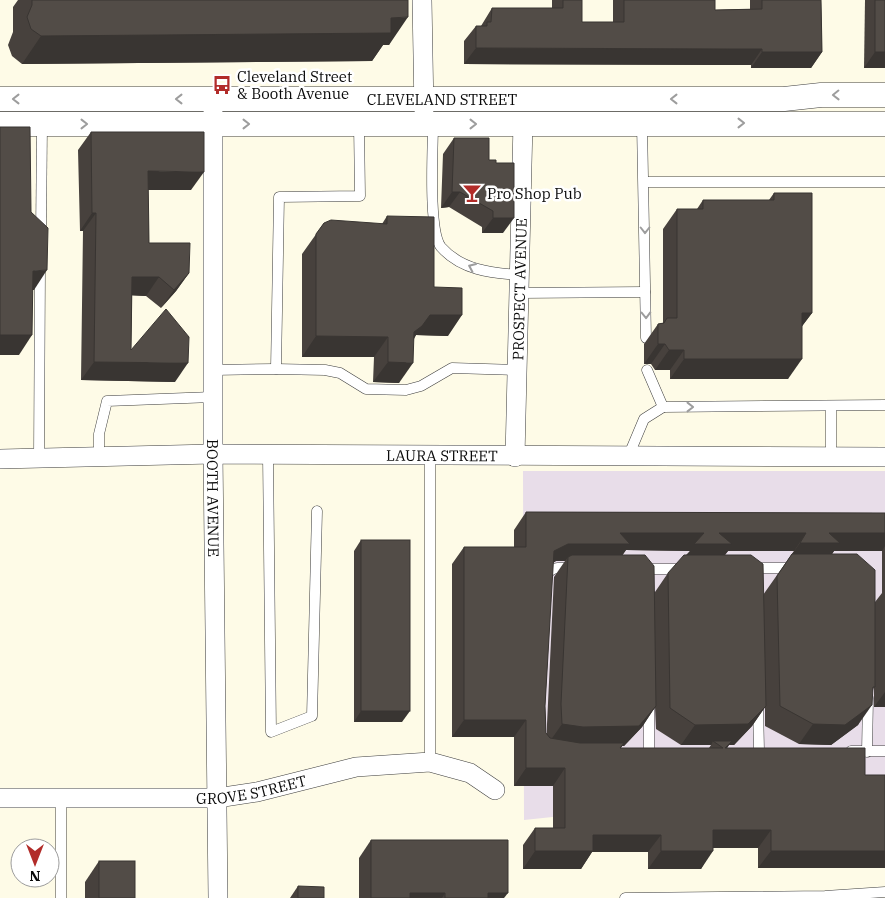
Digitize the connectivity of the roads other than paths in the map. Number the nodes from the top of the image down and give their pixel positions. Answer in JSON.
{"nodes":[{"id":1,"x":422,"y":0,"type":"edge"},
{"id":2,"x":885,"y":94,"type":"edge"},
{"id":3,"x":213,"y":98,"type":"junction"},
{"id":4,"x":0,"y":99,"type":"edge"},
{"id":5,"x":424,"y":100,"type":"junction"},
{"id":6,"x":523,"y":123,"type":"junction"},
{"id":7,"x":642,"y":123,"type":"junction"},
{"id":8,"x":0,"y":124,"type":"edge"},
{"id":9,"x":42,"y":124,"type":"junction"},
{"id":10,"x":213,"y":124,"type":"junction"},
{"id":11,"x":359,"y":124,"type":"junction"},
{"id":12,"x":429,"y":124,"type":"junction"},
{"id":13,"x":885,"y":124,"type":"edge"},
{"id":14,"x":644,"y":182,"type":"junction"},
{"id":15,"x":885,"y":182,"type":"edge"},
{"id":16,"x":519,"y":284,"type":"junction"},
{"id":17,"x":645,"y":292,"type":"junction"},
{"id":18,"x":646,"y":338,"type":"dead end"},
{"id":19,"x":276,"y":369,"type":"junction"},
{"id":20,"x":214,"y":370,"type":"junction"},
{"id":21,"x":517,"y":370,"type":"junction"},
{"id":22,"x":647,"y":370,"type":"dead end"},
{"id":23,"x":214,"y":397,"type":"junction"},
{"id":24,"x":885,"y":404,"type":"edge"},
{"id":25,"x":831,"y":406,"type":"junction"},
{"id":26,"x":663,"y":407,"type":"junction"},
{"id":27,"x":214,"y":454,"type":"junction"},
{"id":28,"x":268,"y":455,"type":"junction"},
{"id":29,"x":430,"y":456,"type":"junction"},
{"id":30,"x":99,"y":457,"type":"junction"},
{"id":31,"x":515,"y":457,"type":"junction"},
{"id":32,"x":628,"y":457,"type":"junction"},
{"id":33,"x":831,"y":457,"type":"junction"},
{"id":34,"x":885,"y":457,"type":"edge"},
{"id":35,"x":0,"y":459,"type":"edge"},
{"id":36,"x":39,"y":459,"type":"junction"},
{"id":37,"x":317,"y":511,"type":"dead end"},
{"id":38,"x":583,"y":568,"type":"edge"},
{"id":39,"x":810,"y":568,"type":"edge"},
{"id":40,"x":629,"y":569,"type":"edge"},
{"id":41,"x":696,"y":569,"type":"edge"},
{"id":42,"x":736,"y":569,"type":"edge"},
{"id":43,"x":545,"y":588,"type":"edge"},
{"id":44,"x":868,"y":690,"type":"edge"},
{"id":45,"x":758,"y":693,"type":"edge"},
{"id":46,"x":648,"y":695,"type":"edge"},
{"id":47,"x":759,"y":751,"type":"edge"},
{"id":48,"x":849,"y":751,"type":"edge"},
{"id":49,"x":867,"y":752,"type":"junction"},
{"id":50,"x":885,"y":752,"type":"edge"},
{"id":51,"x":649,"y":753,"type":"edge"},
{"id":52,"x":430,"y":762,"type":"junction"},
{"id":53,"x":495,"y":790,"type":"dead end"},
{"id":54,"x":0,"y":798,"type":"edge"},
{"id":55,"x":61,"y":798,"type":"junction"},
{"id":56,"x":217,"y":798,"type":"junction"},
{"id":57,"x":885,"y":892,"type":"edge"},
{"id":58,"x":61,"y":898,"type":"edge"},
{"id":59,"x":218,"y":898,"type":"edge"},
{"id":60,"x":625,"y":898,"type":"edge"}],
"edges":[{"from":1,"to":5,"type":"street"},
{"from":2,"to":5,"type":"street","name":"CLEVELAND STREET","one_way":true},
{"from":3,"to":4,"type":"street","name":"CLEVELAND STREET","one_way":true},
{"from":3,"to":5,"type":"street","name":"CLEVELAND STREET"},
{"from":3,"to":10,"type":"street","name":"BOOTH AVENUE"},
{"from":5,"to":12,"type":"street"},
{"from":6,"to":7,"type":"street"},
{"from":12,"to":6,"type":"street","one_way":true},
{"from":6,"to":16,"type":"street","name":"PROSPECT AVENUE"},
{"from":7,"to":13,"type":"street","one_way":true},
{"from":7,"to":14,"type":"lane"},
{"from":8,"to":9,"type":"street"},
{"from":9,"to":10,"type":"street","one_way":true},
{"from":9,"to":36,"type":"lane"},
{"from":10,"to":11,"type":"street","one_way":true},
{"from":10,"to":20,"type":"street","name":"BOOTH AVENUE"},
{"from":11,"to":12,"type":"street"},
{"from":11,"to":19,"type":"lane"},
{"from":16,"to":12,"type":"lane","one_way":true},
{"from":14,"to":15,"type":"lane"},
{"from":14,"to":17,"type":"lane","one_way":true},
{"from":16,"to":17,"type":"lane"},
{"from":16,"to":21,"type":"street","name":"PROSPECT AVENUE"},
{"from":17,"to":18,"type":"lane","one_way":true},
{"from":19,"to":20,"type":"lane"},
{"from":19,"to":21,"type":"lane"},
{"from":20,"to":23,"type":"street","name":"BOOTH AVENUE"},
{"from":21,"to":31,"type":"street","name":"PROSPECT AVENUE"},
{"from":22,"to":26,"type":"lane"},
{"from":23,"to":27,"type":"street","name":"BOOTH AVENUE"},
{"from":23,"to":30,"type":"lane"},
{"from":24,"to":25,"type":"lane"},
{"from":26,"to":25,"type":"lane","one_way":true},
{"from":25,"to":33,"type":"lane"},
{"from":26,"to":32,"type":"lane"},
{"from":27,"to":28,"type":"street","name":"LAURA STREET"},
{"from":27,"to":30,"type":"street","name":"LAURA STREET"},
{"from":27,"to":56,"type":"street","name":"BOOTH AVENUE"},
{"from":28,"to":29,"type":"street","name":"LAURA STREET"},
{"from":28,"to":37,"type":"lane"},
{"from":29,"to":31,"type":"street","name":"LAURA STREET"},
{"from":29,"to":52,"type":"lane"},
{"from":30,"to":36,"type":"street","name":"LAURA STREET"},
{"from":31,"to":32,"type":"street","name":"LAURA STREET"},
{"from":32,"to":33,"type":"street","name":"LAURA STREET"},
{"from":33,"to":34,"type":"street","name":"LAURA STREET"},
{"from":35,"to":36,"type":"street","name":"LAURA STREET"},
{"from":38,"to":43,"type":"lane"},
{"from":39,"to":42,"type":"lane"},
{"from":40,"to":41,"type":"lane"},
{"from":44,"to":49,"type":"lane"},
{"from":45,"to":47,"type":"lane"},
{"from":46,"to":51,"type":"lane"},
{"from":48,"to":49,"type":"lane"},
{"from":49,"to":50,"type":"lane"},
{"from":52,"to":53,"type":"street","name":"GROVE STREET"},
{"from":52,"to":56,"type":"street","name":"GROVE STREET"},
{"from":54,"to":55,"type":"street","name":"GROVE STREET"},
{"from":55,"to":56,"type":"street","name":"GROVE STREET"},
{"from":55,"to":58,"type":"lane"},
{"from":56,"to":59,"type":"street","name":"BOOTH AVENUE"},
{"from":57,"to":60,"type":"lane"}]}
